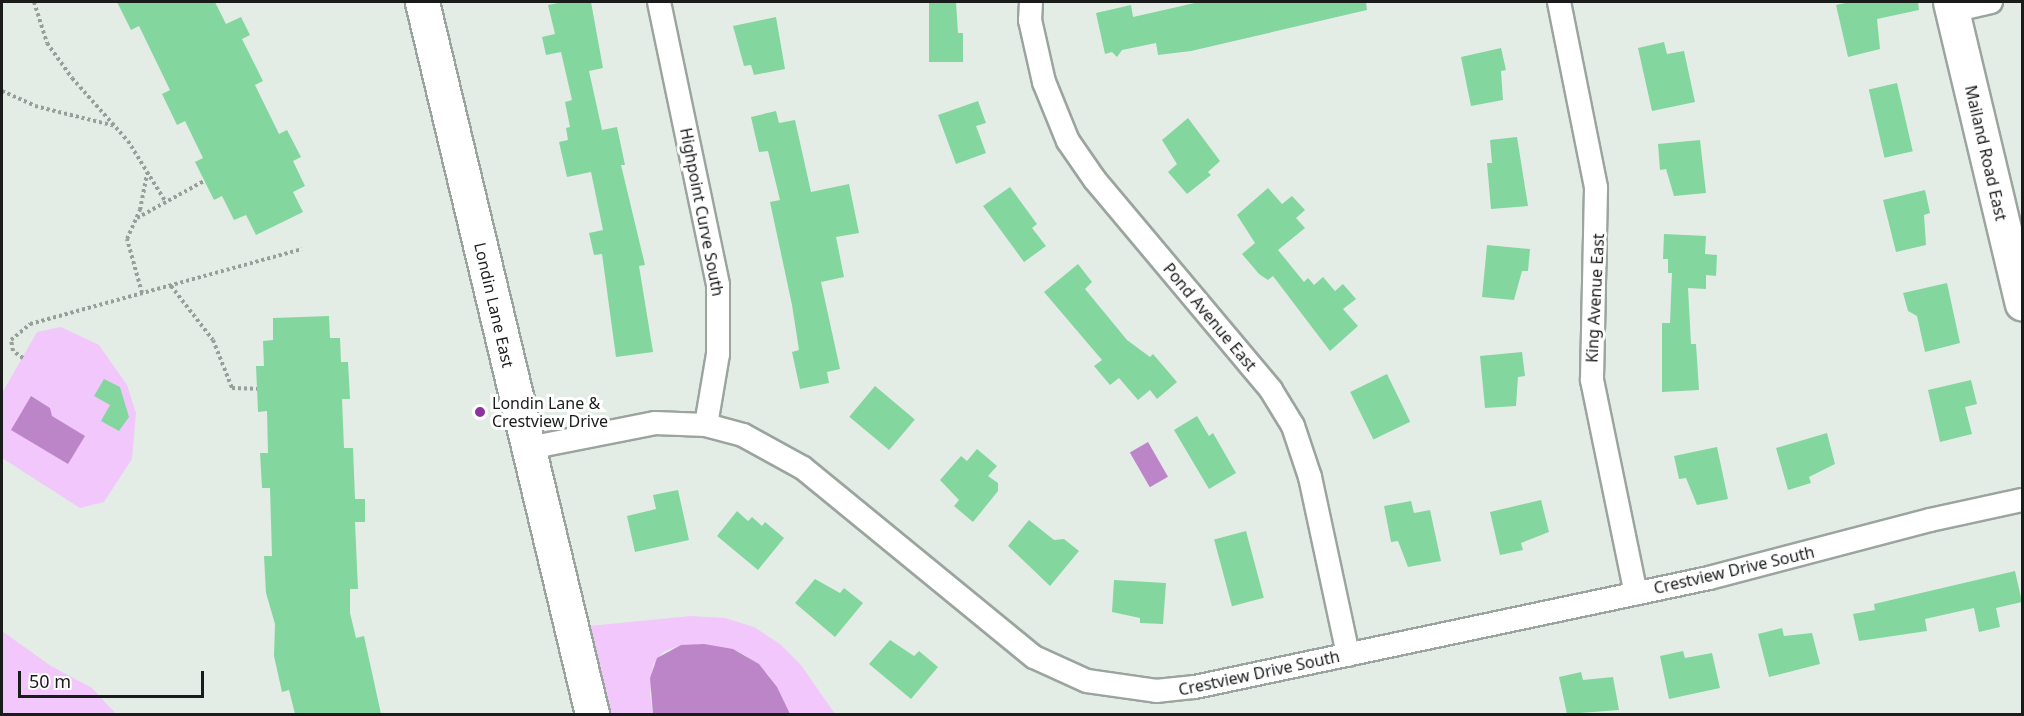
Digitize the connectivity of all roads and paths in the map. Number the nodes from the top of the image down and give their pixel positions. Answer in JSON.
{"nodes":[{"id":1,"x":34,"y":2,"type":"edge"},
{"id":2,"x":422,"y":2,"type":"edge"},
{"id":3,"x":659,"y":2,"type":"edge"},
{"id":4,"x":1031,"y":2,"type":"edge"},
{"id":5,"x":1559,"y":2,"type":"edge"},
{"id":6,"x":1991,"y":2,"type":"edge"},
{"id":7,"x":1951,"y":6,"type":"edge"},
{"id":8,"x":2,"y":91,"type":"edge"},
{"id":9,"x":116,"y":126,"type":"junction"},
{"id":10,"x":148,"y":172,"type":"junction"},
{"id":11,"x":204,"y":181,"type":"dead end"},
{"id":12,"x":165,"y":201,"type":"junction"},
{"id":13,"x":137,"y":218,"type":"junction"},
{"id":14,"x":302,"y":249,"type":"dead end"},
{"id":15,"x":171,"y":286,"type":"junction"},
{"id":16,"x":142,"y":293,"type":"junction"},
{"id":17,"x":2022,"y":304,"type":"edge"},
{"id":18,"x":22,"y":358,"type":"dead end"},
{"id":19,"x":257,"y":389,"type":"dead end"},
{"id":20,"x":706,"y":425,"type":"junction"},
{"id":21,"x":529,"y":448,"type":"junction"},
{"id":22,"x":2022,"y":500,"type":"edge"},
{"id":23,"x":1636,"y":594,"type":"junction"},
{"id":24,"x":1348,"y":655,"type":"junction"},
{"id":25,"x":592,"y":714,"type":"edge"}],
"edges":[{"from":1,"to":9,"type":"path"},
{"from":2,"to":21,"type":"street","name":"Londin Lane East"},
{"from":3,"to":20,"type":"street","name":"Highpoint Curve South"},
{"from":4,"to":24,"type":"street","name":"Pond Avenue East"},
{"from":5,"to":23,"type":"street","name":"King Avenue East"},
{"from":6,"to":7,"type":"street"},
{"from":7,"to":17,"type":"street","name":"Mailand Road East"},
{"from":8,"to":9,"type":"path"},
{"from":9,"to":10,"type":"path"},
{"from":10,"to":12,"type":"path"},
{"from":10,"to":13,"type":"path"},
{"from":11,"to":12,"type":"path"},
{"from":12,"to":13,"type":"path"},
{"from":13,"to":16,"type":"path"},
{"from":14,"to":15,"type":"path"},
{"from":15,"to":16,"type":"path"},
{"from":15,"to":19,"type":"path"},
{"from":16,"to":18,"type":"path"},
{"from":20,"to":21,"type":"street","name":"Crestview Drive South"},
{"from":20,"to":24,"type":"street","name":"Crestview Drive South"},
{"from":21,"to":25,"type":"street","name":"Londin Lane East"},
{"from":22,"to":23,"type":"street","name":"Crestview Drive South"},
{"from":23,"to":24,"type":"street","name":"Crestview Drive South"}]}
